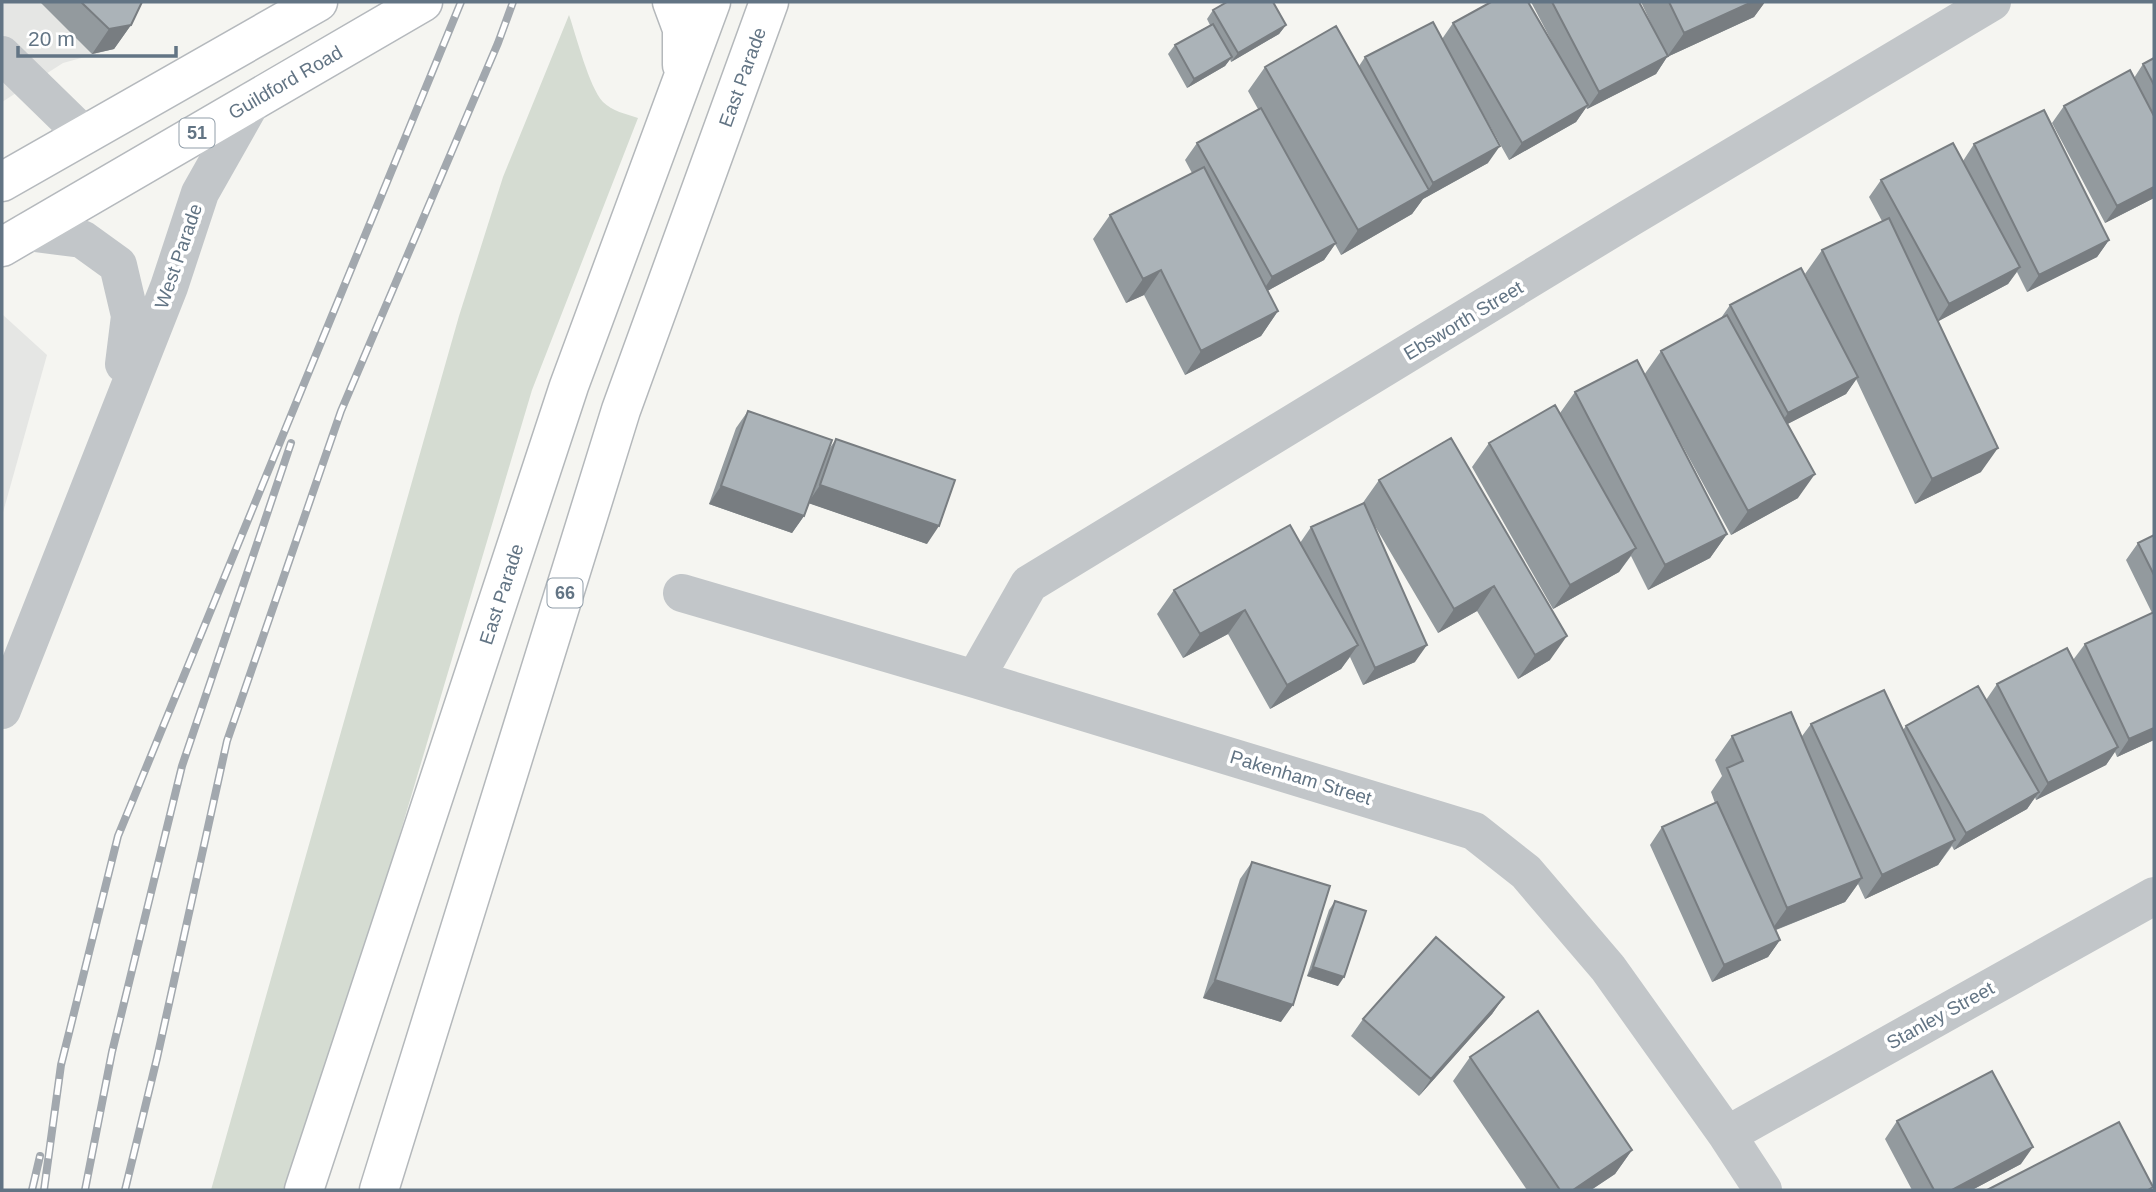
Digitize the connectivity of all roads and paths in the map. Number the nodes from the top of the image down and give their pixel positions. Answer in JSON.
{"nodes":[{"id":1,"x":318,"y":2,"type":"edge"},
{"id":2,"x":423,"y":2,"type":"edge"},
{"id":3,"x":672,"y":2,"type":"edge"},
{"id":4,"x":711,"y":2,"type":"edge"},
{"id":5,"x":769,"y":2,"type":"edge"},
{"id":6,"x":1993,"y":2,"type":"edge"},
{"id":7,"x":2,"y":55,"type":"edge"},
{"id":8,"x":681,"y":82,"type":"junction"},
{"id":9,"x":252,"y":101,"type":"junction"},
{"id":10,"x":84,"y":135,"type":"junction"},
{"id":11,"x":2,"y":181,"type":"edge"},
{"id":12,"x":14,"y":240,"type":"edge"},
{"id":13,"x":117,"y":418,"type":"junction"},
{"id":14,"x":682,"y":593,"type":"dead end"},
{"id":15,"x":975,"y":679,"type":"junction"},
{"id":16,"x":2,"y":710,"type":"edge"},
{"id":17,"x":2154,"y":896,"type":"edge"},
{"id":18,"x":1727,"y":1135,"type":"junction"},
{"id":19,"x":304,"y":1190,"type":"edge"},
{"id":20,"x":380,"y":1190,"type":"edge"},
{"id":21,"x":1763,"y":1190,"type":"edge"}],
"edges":[{"from":1,"to":10,"type":"main road"},
{"from":2,"to":9,"type":"main road","name":"Guildford Road","number":"51"},
{"from":3,"to":8,"type":"main road"},
{"from":4,"to":8,"type":"main road","name":"East Parade"},
{"from":5,"to":20,"type":"main road","name":"East Parade","number":"66"},
{"from":6,"to":15,"type":"street","name":"Ebsworth Street"},
{"from":7,"to":10,"type":"street"},
{"from":8,"to":19,"type":"main road","name":"East Parade"},
{"from":9,"to":12,"type":"main road","name":"Guildford Road","number":"51"},
{"from":9,"to":13,"type":"street","name":"West Parade"},
{"from":10,"to":11,"type":"main road"},
{"from":12,"to":13,"type":"street","name":"West Parade"},
{"from":13,"to":16,"type":"street","name":"West Parade"},
{"from":14,"to":15,"type":"street","name":"Pakenham Street"},
{"from":15,"to":18,"type":"street","name":"Pakenham Street"},
{"from":17,"to":18,"type":"street","name":"Stanley Street"},
{"from":18,"to":21,"type":"street","name":"Pakenham Street"}]}
